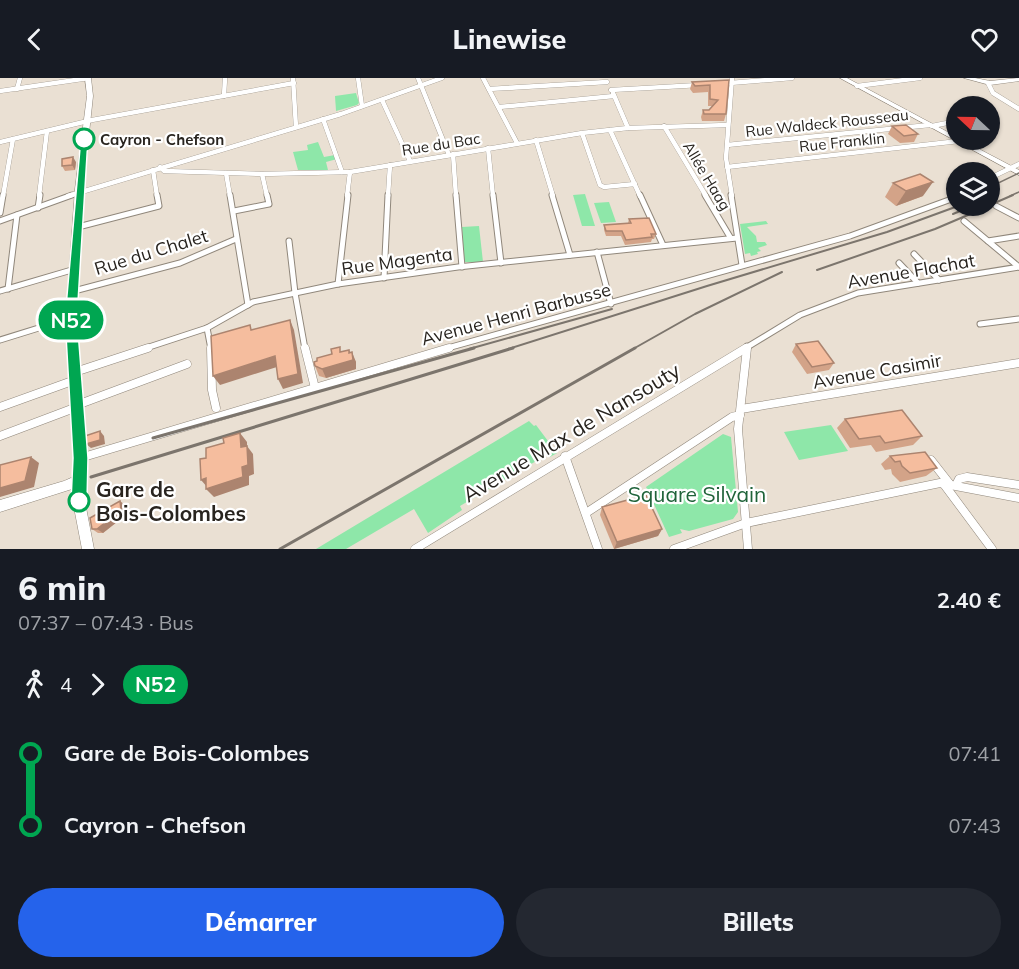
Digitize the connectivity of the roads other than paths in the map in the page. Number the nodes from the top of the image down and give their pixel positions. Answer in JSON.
{"nodes":[{"id":1,"x":20,"y":78,"type":"edge"},
{"id":2,"x":88,"y":78,"type":"edge"},
{"id":3,"x":225,"y":78,"type":"edge"},
{"id":4,"x":358,"y":78,"type":"edge"},
{"id":5,"x":418,"y":78,"type":"edge"},
{"id":6,"x":442,"y":78,"type":"edge"},
{"id":7,"x":483,"y":78,"type":"edge"},
{"id":8,"x":792,"y":78,"type":"edge"},
{"id":9,"x":843,"y":78,"type":"edge"},
{"id":10,"x":864,"y":78,"type":"edge"},
{"id":11,"x":920,"y":78,"type":"edge"},
{"id":12,"x":967,"y":78,"type":"edge"},
{"id":13,"x":606,"y":80,"type":"edge"},
{"id":14,"x":1014,"y":80,"type":"edge"},
{"id":15,"x":294,"y":81,"type":"edge"},
{"id":16,"x":729,"y":81,"type":"edge"},
{"id":17,"x":988,"y":83,"type":"junction"},
{"id":18,"x":871,"y":84,"type":"junction"},
{"id":19,"x":703,"y":85,"type":"edge"},
{"id":20,"x":420,"y":86,"type":"junction"},
{"id":21,"x":857,"y":86,"type":"junction"},
{"id":22,"x":17,"y":89,"type":"junction"},
{"id":23,"x":489,"y":89,"type":"junction"},
{"id":24,"x":611,"y":90,"type":"junction"},
{"id":25,"x":0,"y":91,"type":"edge"},
{"id":26,"x":224,"y":96,"type":"junction"},
{"id":27,"x":614,"y":96,"type":"junction"},
{"id":28,"x":382,"y":100,"type":"junction"},
{"id":29,"x":362,"y":106,"type":"junction"},
{"id":30,"x":499,"y":107,"type":"junction"},
{"id":31,"x":1019,"y":109,"type":"edge"},
{"id":32,"x":323,"y":119,"type":"junction"},
{"id":33,"x":87,"y":122,"type":"junction"},
{"id":34,"x":946,"y":123,"type":"edge"},
{"id":35,"x":728,"y":124,"type":"junction"},
{"id":36,"x":931,"y":125,"type":"junction"},
{"id":37,"x":664,"y":126,"type":"junction"},
{"id":38,"x":296,"y":127,"type":"junction"},
{"id":39,"x":628,"y":128,"type":"junction"},
{"id":40,"x":610,"y":130,"type":"junction"},
{"id":41,"x":47,"y":131,"type":"junction"},
{"id":42,"x":582,"y":133,"type":"junction"},
{"id":43,"x":946,"y":134,"type":"edge"},
{"id":44,"x":13,"y":139,"type":"junction"},
{"id":45,"x":536,"y":140,"type":"junction"},
{"id":46,"x":0,"y":142,"type":"edge"},
{"id":47,"x":946,"y":142,"type":"edge"},
{"id":48,"x":517,"y":143,"type":"junction"},
{"id":49,"x":727,"y":145,"type":"junction"},
{"id":50,"x":488,"y":148,"type":"junction"},
{"id":51,"x":976,"y":150,"type":"edge"},
{"id":52,"x":451,"y":154,"type":"junction"},
{"id":53,"x":410,"y":161,"type":"junction"},
{"id":54,"x":1019,"y":164,"type":"edge"},
{"id":55,"x":390,"y":165,"type":"junction"},
{"id":56,"x":727,"y":167,"type":"junction"},
{"id":57,"x":1009,"y":168,"type":"junction"},
{"id":58,"x":161,"y":169,"type":"junction"},
{"id":59,"x":153,"y":172,"type":"junction"},
{"id":60,"x":342,"y":172,"type":"junction"},
{"id":61,"x":350,"y":172,"type":"junction"},
{"id":62,"x":226,"y":173,"type":"junction"},
{"id":63,"x":1000,"y":173,"type":"edge"},
{"id":64,"x":1019,"y":173,"type":"edge"},
{"id":65,"x":262,"y":174,"type":"junction"},
{"id":66,"x":635,"y":184,"type":"junction"},
{"id":67,"x":80,"y":192,"type":"junction"},
{"id":68,"x":946,"y":201,"type":"edge"},
{"id":69,"x":38,"y":207,"type":"junction"},
{"id":70,"x":1000,"y":208,"type":"edge"},
{"id":71,"x":234,"y":211,"type":"junction"},
{"id":72,"x":0,"y":213,"type":"edge"},
{"id":73,"x":17,"y":215,"type":"junction"},
{"id":74,"x":1019,"y":218,"type":"edge"},
{"id":75,"x":0,"y":221,"type":"edge"},
{"id":76,"x":964,"y":221,"type":"dead end"},
{"id":77,"x":78,"y":227,"type":"junction"},
{"id":78,"x":733,"y":237,"type":"junction"},
{"id":79,"x":1019,"y":237,"type":"edge"},
{"id":80,"x":236,"y":239,"type":"junction"},
{"id":81,"x":289,"y":241,"type":"dead end"},
{"id":82,"x":988,"y":241,"type":"junction"},
{"id":83,"x":663,"y":245,"type":"junction"},
{"id":84,"x":597,"y":252,"type":"junction"},
{"id":85,"x":914,"y":254,"type":"dead end"},
{"id":86,"x":570,"y":255,"type":"junction"},
{"id":87,"x":501,"y":263,"type":"junction"},
{"id":88,"x":899,"y":264,"type":"dead end"},
{"id":89,"x":742,"y":265,"type":"junction"},
{"id":90,"x":462,"y":267,"type":"junction"},
{"id":91,"x":1019,"y":267,"type":"edge"},
{"id":92,"x":75,"y":269,"type":"junction"},
{"id":93,"x":384,"y":278,"type":"junction"},
{"id":94,"x":939,"y":280,"type":"junction"},
{"id":95,"x":918,"y":283,"type":"junction"},
{"id":96,"x":338,"y":284,"type":"junction"},
{"id":97,"x":8,"y":289,"type":"junction"},
{"id":98,"x":0,"y":291,"type":"edge"},
{"id":99,"x":74,"y":291,"type":"junction"},
{"id":100,"x":295,"y":293,"type":"junction"},
{"id":101,"x":611,"y":304,"type":"junction"},
{"id":102,"x":248,"y":305,"type":"junction"},
{"id":103,"x":71,"y":318,"type":"junction"},
{"id":104,"x":1019,"y":319,"type":"edge"},
{"id":105,"x":981,"y":324,"type":"dead end"},
{"id":106,"x":207,"y":328,"type":"junction"},
{"id":107,"x":0,"y":340,"type":"edge"},
{"id":108,"x":747,"y":346,"type":"junction"},
{"id":109,"x":1019,"y":363,"type":"edge"},
{"id":110,"x":187,"y":364,"type":"dead end"},
{"id":111,"x":75,"y":376,"type":"junction"},
{"id":112,"x":315,"y":388,"type":"junction"},
{"id":113,"x":77,"y":406,"type":"junction"},
{"id":114,"x":0,"y":407,"type":"edge"},
{"id":115,"x":216,"y":408,"type":"dead end"},
{"id":116,"x":740,"y":412,"type":"junction"},
{"id":117,"x":0,"y":436,"type":"edge"},
{"id":118,"x":564,"y":456,"type":"junction"},
{"id":119,"x":928,"y":456,"type":"edge"},
{"id":120,"x":81,"y":458,"type":"junction"},
{"id":121,"x":949,"y":484,"type":"junction"},
{"id":122,"x":1019,"y":485,"type":"edge"},
{"id":123,"x":74,"y":486,"type":"junction"},
{"id":124,"x":1019,"y":498,"type":"edge"},
{"id":125,"x":0,"y":506,"type":"edge"},
{"id":126,"x":586,"y":513,"type":"junction"},
{"id":127,"x":746,"y":523,"type":"junction"},
{"id":128,"x":988,"y":548,"type":"edge"},
{"id":129,"x":87,"y":549,"type":"edge"},
{"id":130,"x":415,"y":549,"type":"edge"},
{"id":131,"x":598,"y":549,"type":"edge"},
{"id":132,"x":674,"y":549,"type":"edge"},
{"id":133,"x":748,"y":549,"type":"edge"}],
"edges":[{"from":1,"to":22,"type":"street"},
{"from":2,"to":22,"type":"street"},
{"from":2,"to":33,"type":"main road"},
{"from":3,"to":26,"type":"street"},
{"from":4,"to":29,"type":"street"},
{"from":5,"to":20,"type":"street"},
{"from":6,"to":20,"type":"street"},
{"from":7,"to":23,"type":"street"},
{"from":8,"to":16,"type":"street"},
{"from":9,"to":21,"type":"main road"},
{"from":10,"to":18,"type":"street"},
{"from":11,"to":18,"type":"street"},
{"from":12,"to":17,"type":"main road"},
{"from":13,"to":23,"type":"street"},
{"from":13,"to":24,"type":"street"},
{"from":14,"to":17,"type":"main road"},
{"from":15,"to":26,"type":"street"},
{"from":15,"to":38,"type":"street"},
{"from":16,"to":35,"type":"street"},
{"from":17,"to":31,"type":"street"},
{"from":18,"to":21,"type":"street"},
{"from":19,"to":24,"type":"street"},
{"from":20,"to":28,"type":"street"},
{"from":20,"to":52,"type":"street"},
{"from":21,"to":36,"type":"main road"},
{"from":22,"to":25,"type":"street"},
{"from":23,"to":30,"type":"street"},
{"from":24,"to":27,"type":"street"},
{"from":26,"to":33,"type":"street"},
{"from":27,"to":30,"type":"street"},
{"from":27,"to":39,"type":"street"},
{"from":28,"to":29,"type":"street"},
{"from":28,"to":53,"type":"street"},
{"from":29,"to":32,"type":"street"},
{"from":30,"to":48,"type":"street"},
{"from":32,"to":38,"type":"street"},
{"from":32,"to":60,"type":"street"},
{"from":33,"to":41,"type":"street"},
{"from":33,"to":67,"type":"main road"},
{"from":34,"to":36,"type":"street","name":"Rue Waldeck Rousseau"},
{"from":35,"to":37,"type":"street","name":"Rue du Bac"},
{"from":35,"to":49,"type":"street"},
{"from":36,"to":43,"type":"main road"},
{"from":36,"to":49,"type":"street","name":"Rue Waldeck Rousseau"},
{"from":37,"to":39,"type":"street","name":"Rue du Bac"},
{"from":37,"to":78,"type":"street","name":"Allée Haag"},
{"from":38,"to":58,"type":"street"},
{"from":39,"to":40,"type":"street","name":"Rue du Bac"},
{"from":40,"to":42,"type":"street","name":"Rue du Bac"},
{"from":40,"to":66,"type":"street"},
{"from":41,"to":44,"type":"street"},
{"from":41,"to":69,"type":"street"},
{"from":42,"to":45,"type":"street","name":"Rue du Bac"},
{"from":42,"to":66,"type":"street"},
{"from":44,"to":46,"type":"street"},
{"from":44,"to":72,"type":"street"},
{"from":45,"to":48,"type":"street","name":"Rue du Bac"},
{"from":45,"to":86,"type":"street"},
{"from":47,"to":56,"type":"street","name":"Rue Franklin"},
{"from":48,"to":50,"type":"street","name":"Rue du Bac"},
{"from":49,"to":56,"type":"street"},
{"from":50,"to":52,"type":"street","name":"Rue du Bac"},
{"from":50,"to":87,"type":"street"},
{"from":51,"to":57,"type":"main road"},
{"from":52,"to":53,"type":"street","name":"Rue du Bac"},
{"from":52,"to":90,"type":"street"},
{"from":53,"to":55,"type":"street","name":"Rue du Bac"},
{"from":54,"to":57,"type":"street"},
{"from":55,"to":61,"type":"street","name":"Rue du Bac"},
{"from":55,"to":93,"type":"street"},
{"from":56,"to":78,"type":"street"},
{"from":57,"to":63,"type":"street"},
{"from":57,"to":64,"type":"main road"},
{"from":58,"to":59,"type":"street"},
{"from":58,"to":62,"type":"street","name":"Rue du Bac"},
{"from":59,"to":67,"type":"street"},
{"from":59,"to":77,"type":"street"},
{"from":60,"to":61,"type":"street","name":"Rue du Bac"},
{"from":60,"to":65,"type":"street","name":"Rue du Bac"},
{"from":61,"to":96,"type":"street"},
{"from":62,"to":65,"type":"street","name":"Rue du Bac"},
{"from":62,"to":71,"type":"street"},
{"from":65,"to":71,"type":"street"},
{"from":66,"to":83,"type":"street"},
{"from":67,"to":69,"type":"street"},
{"from":67,"to":77,"type":"main road"},
{"from":68,"to":89,"type":"street","name":"Avenue Henri Barbusse"},
{"from":69,"to":73,"type":"street"},
{"from":70,"to":74,"type":"street"},
{"from":71,"to":80,"type":"street"},
{"from":73,"to":75,"type":"street"},
{"from":73,"to":97,"type":"street"},
{"from":76,"to":82,"type":"street"},
{"from":77,"to":92,"type":"main road"},
{"from":78,"to":83,"type":"street","name":"Rue Magenta"},
{"from":78,"to":89,"type":"street"},
{"from":79,"to":82,"type":"street"},
{"from":80,"to":99,"type":"street","name":"Rue du Chalet"},
{"from":80,"to":102,"type":"street"},
{"from":81,"to":100,"type":"street"},
{"from":82,"to":91,"type":"street"},
{"from":83,"to":84,"type":"street","name":"Rue Magenta"},
{"from":84,"to":86,"type":"street","name":"Rue Magenta"},
{"from":84,"to":101,"type":"street"},
{"from":85,"to":94,"type":"street"},
{"from":86,"to":87,"type":"street","name":"Rue Magenta"},
{"from":87,"to":90,"type":"street","name":"Rue Magenta"},
{"from":88,"to":95,"type":"street"},
{"from":89,"to":101,"type":"street","name":"Avenue Henri Barbusse"},
{"from":90,"to":93,"type":"street","name":"Rue Magenta"},
{"from":91,"to":94,"type":"street","name":"Avenue Flachat"},
{"from":92,"to":97,"type":"street"},
{"from":92,"to":99,"type":"main road"},
{"from":93,"to":96,"type":"street","name":"Rue Magenta"},
{"from":94,"to":95,"type":"street","name":"Avenue Flachat"},
{"from":95,"to":108,"type":"street","name":"Avenue Flachat"},
{"from":96,"to":100,"type":"street","name":"Rue Magenta"},
{"from":97,"to":98,"type":"street"},
{"from":99,"to":103,"type":"main road"},
{"from":100,"to":102,"type":"street","name":"Rue Magenta"},
{"from":100,"to":112,"type":"street"},
{"from":101,"to":112,"type":"street","name":"Avenue Henri Barbusse"},
{"from":102,"to":106,"type":"street","name":"Rue Magenta"},
{"from":103,"to":107,"type":"street"},
{"from":103,"to":111,"type":"main road"},
{"from":104,"to":105,"type":"street"},
{"from":106,"to":111,"type":"street","name":"Rue Magenta"},
{"from":106,"to":115,"type":"street"},
{"from":108,"to":116,"type":"street"},
{"from":108,"to":118,"type":"street","name":"Avenue Max de Nansouty"},
{"from":109,"to":116,"type":"street","name":"Avenue Casimir"},
{"from":110,"to":113,"type":"street"},
{"from":111,"to":113,"type":"main road"},
{"from":111,"to":114,"type":"street","name":"Rue Magenta"},
{"from":112,"to":120,"type":"street","name":"Avenue Henri Barbusse"},
{"from":113,"to":117,"type":"street"},
{"from":113,"to":120,"type":"main road"},
{"from":116,"to":126,"type":"street","name":"Avenue Casimir"},
{"from":116,"to":127,"type":"street"},
{"from":118,"to":126,"type":"street"},
{"from":118,"to":130,"type":"street","name":"Avenue Max de Nansouty"},
{"from":119,"to":121,"type":"street"},
{"from":120,"to":123,"type":"main road","bridge":true},
{"from":121,"to":122,"type":"street"},
{"from":121,"to":124,"type":"street"},
{"from":121,"to":127,"type":"street"},
{"from":121,"to":128,"type":"street"},
{"from":123,"to":125,"type":"main road"},
{"from":123,"to":129,"type":"main road"},
{"from":126,"to":131,"type":"street"},
{"from":127,"to":132,"type":"street"},
{"from":127,"to":133,"type":"street"}]}
